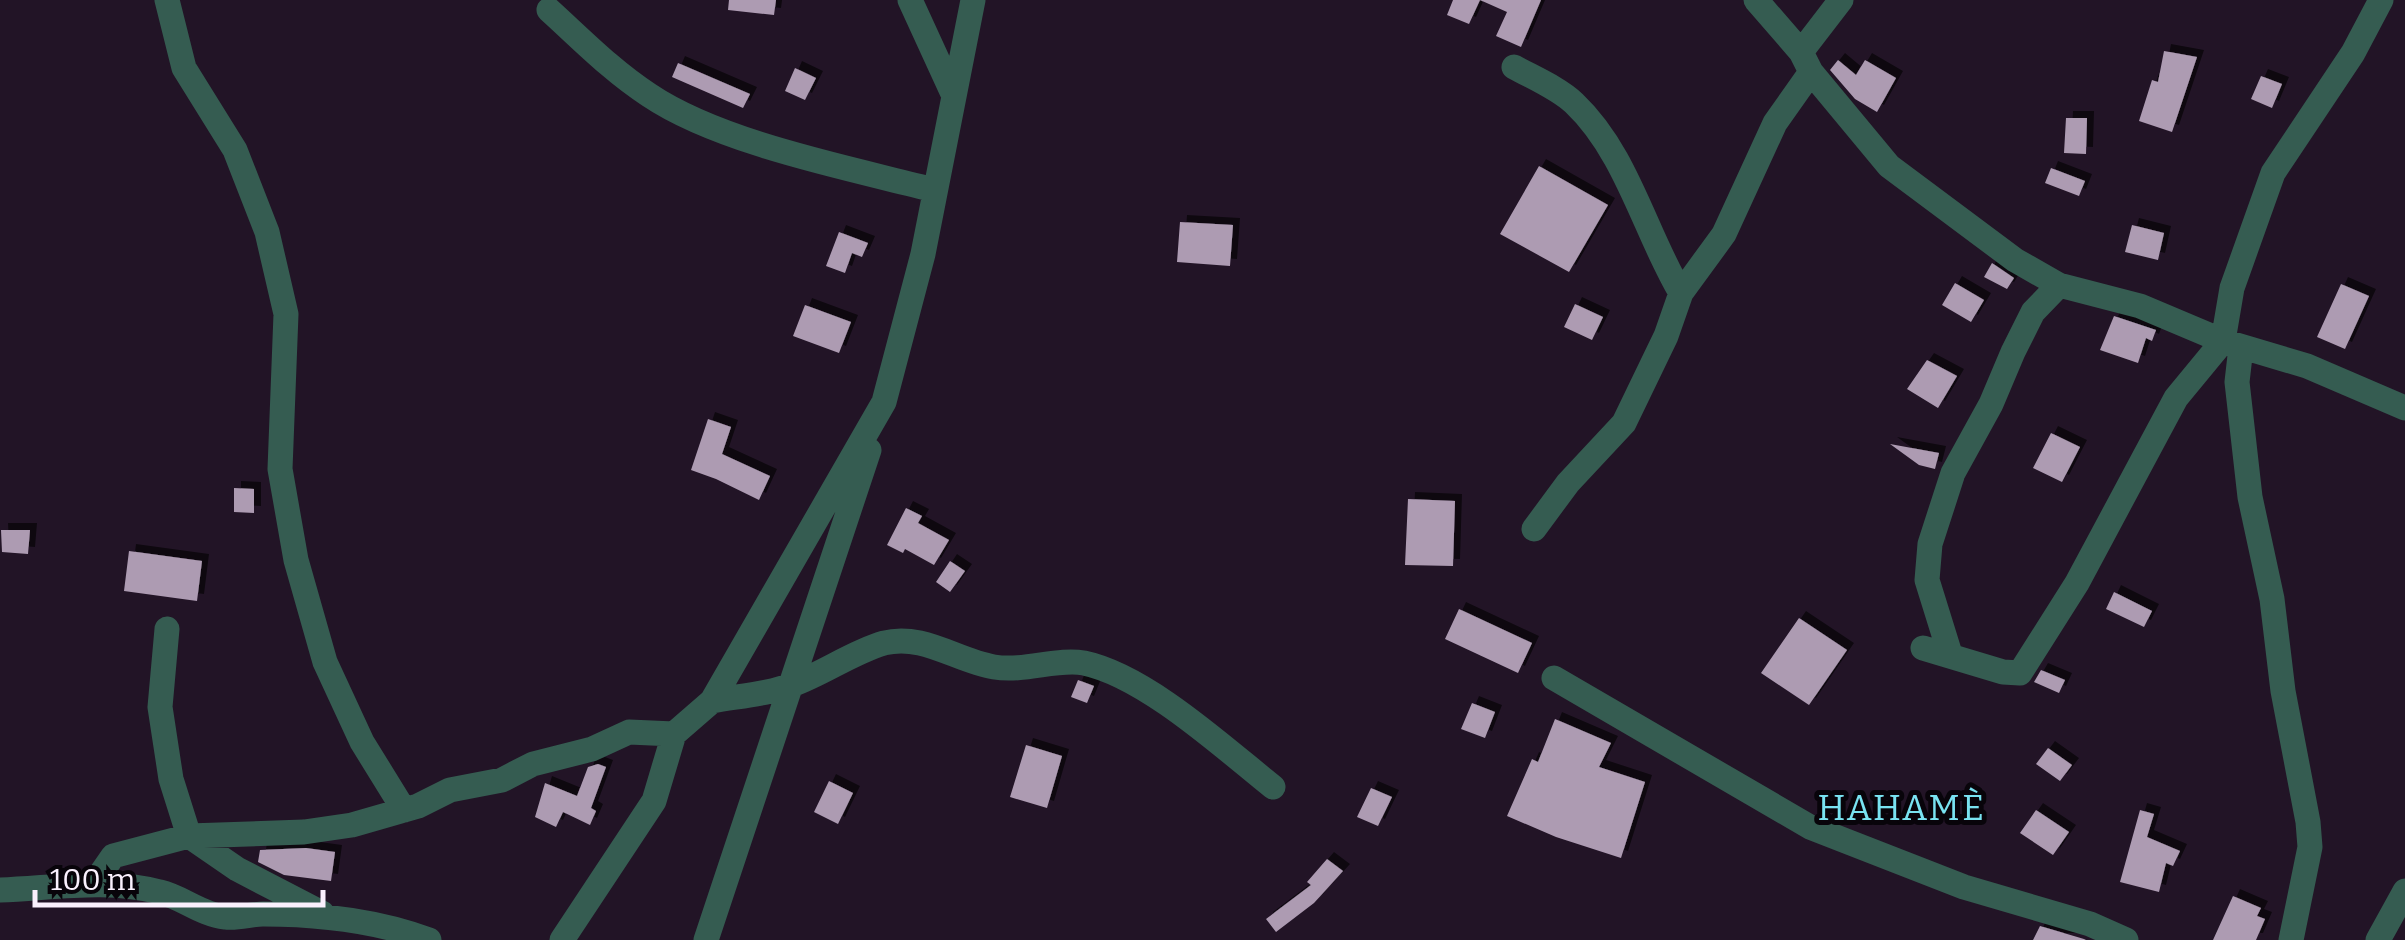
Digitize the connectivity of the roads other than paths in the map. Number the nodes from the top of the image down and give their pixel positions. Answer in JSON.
{"nodes":[{"id":1,"x":167,"y":0,"type":"edge"},
{"id":2,"x":910,"y":0,"type":"edge"},
{"id":3,"x":973,"y":0,"type":"edge"},
{"id":4,"x":1756,"y":0,"type":"edge"},
{"id":5,"x":1841,"y":0,"type":"edge"},
{"id":6,"x":2381,"y":0,"type":"edge"},
{"id":7,"x":549,"y":10,"type":"dead end"},
{"id":8,"x":1806,"y":62,"type":"junction"},
{"id":9,"x":1514,"y":67,"type":"dead end"},
{"id":10,"x":954,"y":96,"type":"junction"},
{"id":11,"x":934,"y":190,"type":"junction"},
{"id":12,"x":2059,"y":285,"type":"junction"},
{"id":13,"x":1681,"y":293,"type":"junction"},
{"id":14,"x":2232,"y":344,"type":"junction"},
{"id":15,"x":884,"y":402,"type":"junction"},
{"id":16,"x":2405,"y":408,"type":"edge"},
{"id":17,"x":1534,"y":529,"type":"dead end"},
{"id":18,"x":166,"y":629,"type":"dead end"},
{"id":19,"x":1923,"y":648,"type":"dead end"},
{"id":20,"x":1950,"y":654,"type":"junction"},
{"id":21,"x":1554,"y":678,"type":"dead end"},
{"id":22,"x":792,"y":686,"type":"junction"},
{"id":23,"x":712,"y":701,"type":"junction"},
{"id":24,"x":674,"y":734,"type":"junction"},
{"id":25,"x":1274,"y":787,"type":"dead end"},
{"id":26,"x":404,"y":810,"type":"junction"},
{"id":27,"x":189,"y":836,"type":"junction"},
{"id":28,"x":95,"y":882,"type":"junction"},
{"id":29,"x":0,"y":890,"type":"edge"},
{"id":30,"x":2405,"y":891,"type":"edge"},
{"id":31,"x":327,"y":916,"type":"junction"},
{"id":32,"x":429,"y":940,"type":"edge"},
{"id":33,"x":562,"y":940,"type":"edge"},
{"id":34,"x":706,"y":940,"type":"edge"},
{"id":35,"x":2126,"y":940,"type":"edge"},
{"id":36,"x":2291,"y":940,"type":"edge"},
{"id":37,"x":2378,"y":940,"type":"edge"}],
"edges":[{"from":1,"to":26,"type":"street"},
{"from":2,"to":10,"type":"street"},
{"from":3,"to":10,"type":"street"},
{"from":4,"to":8,"type":"street"},
{"from":5,"to":8,"type":"street"},
{"from":6,"to":14,"type":"street"},
{"from":7,"to":11,"type":"street"},
{"from":8,"to":12,"type":"street"},
{"from":8,"to":13,"type":"street"},
{"from":9,"to":13,"type":"street"},
{"from":10,"to":11,"type":"street"},
{"from":11,"to":15,"type":"street"},
{"from":12,"to":14,"type":"street"},
{"from":12,"to":20,"type":"street"},
{"from":13,"to":17,"type":"street"},
{"from":14,"to":16,"type":"street"},
{"from":14,"to":20,"type":"street"},
{"from":14,"to":36,"type":"street"},
{"from":15,"to":22,"type":"street"},
{"from":15,"to":23,"type":"street"},
{"from":18,"to":27,"type":"street"},
{"from":19,"to":20,"type":"street"},
{"from":21,"to":35,"type":"street"},
{"from":22,"to":23,"type":"street"},
{"from":22,"to":25,"type":"street"},
{"from":22,"to":34,"type":"street"},
{"from":23,"to":24,"type":"street"},
{"from":24,"to":26,"type":"street"},
{"from":24,"to":33,"type":"street"},
{"from":26,"to":27,"type":"street"},
{"from":27,"to":28,"type":"street"},
{"from":27,"to":31,"type":"street"},
{"from":28,"to":29,"type":"street"},
{"from":28,"to":31,"type":"street"},
{"from":30,"to":37,"type":"street"},
{"from":31,"to":32,"type":"street"}]}
